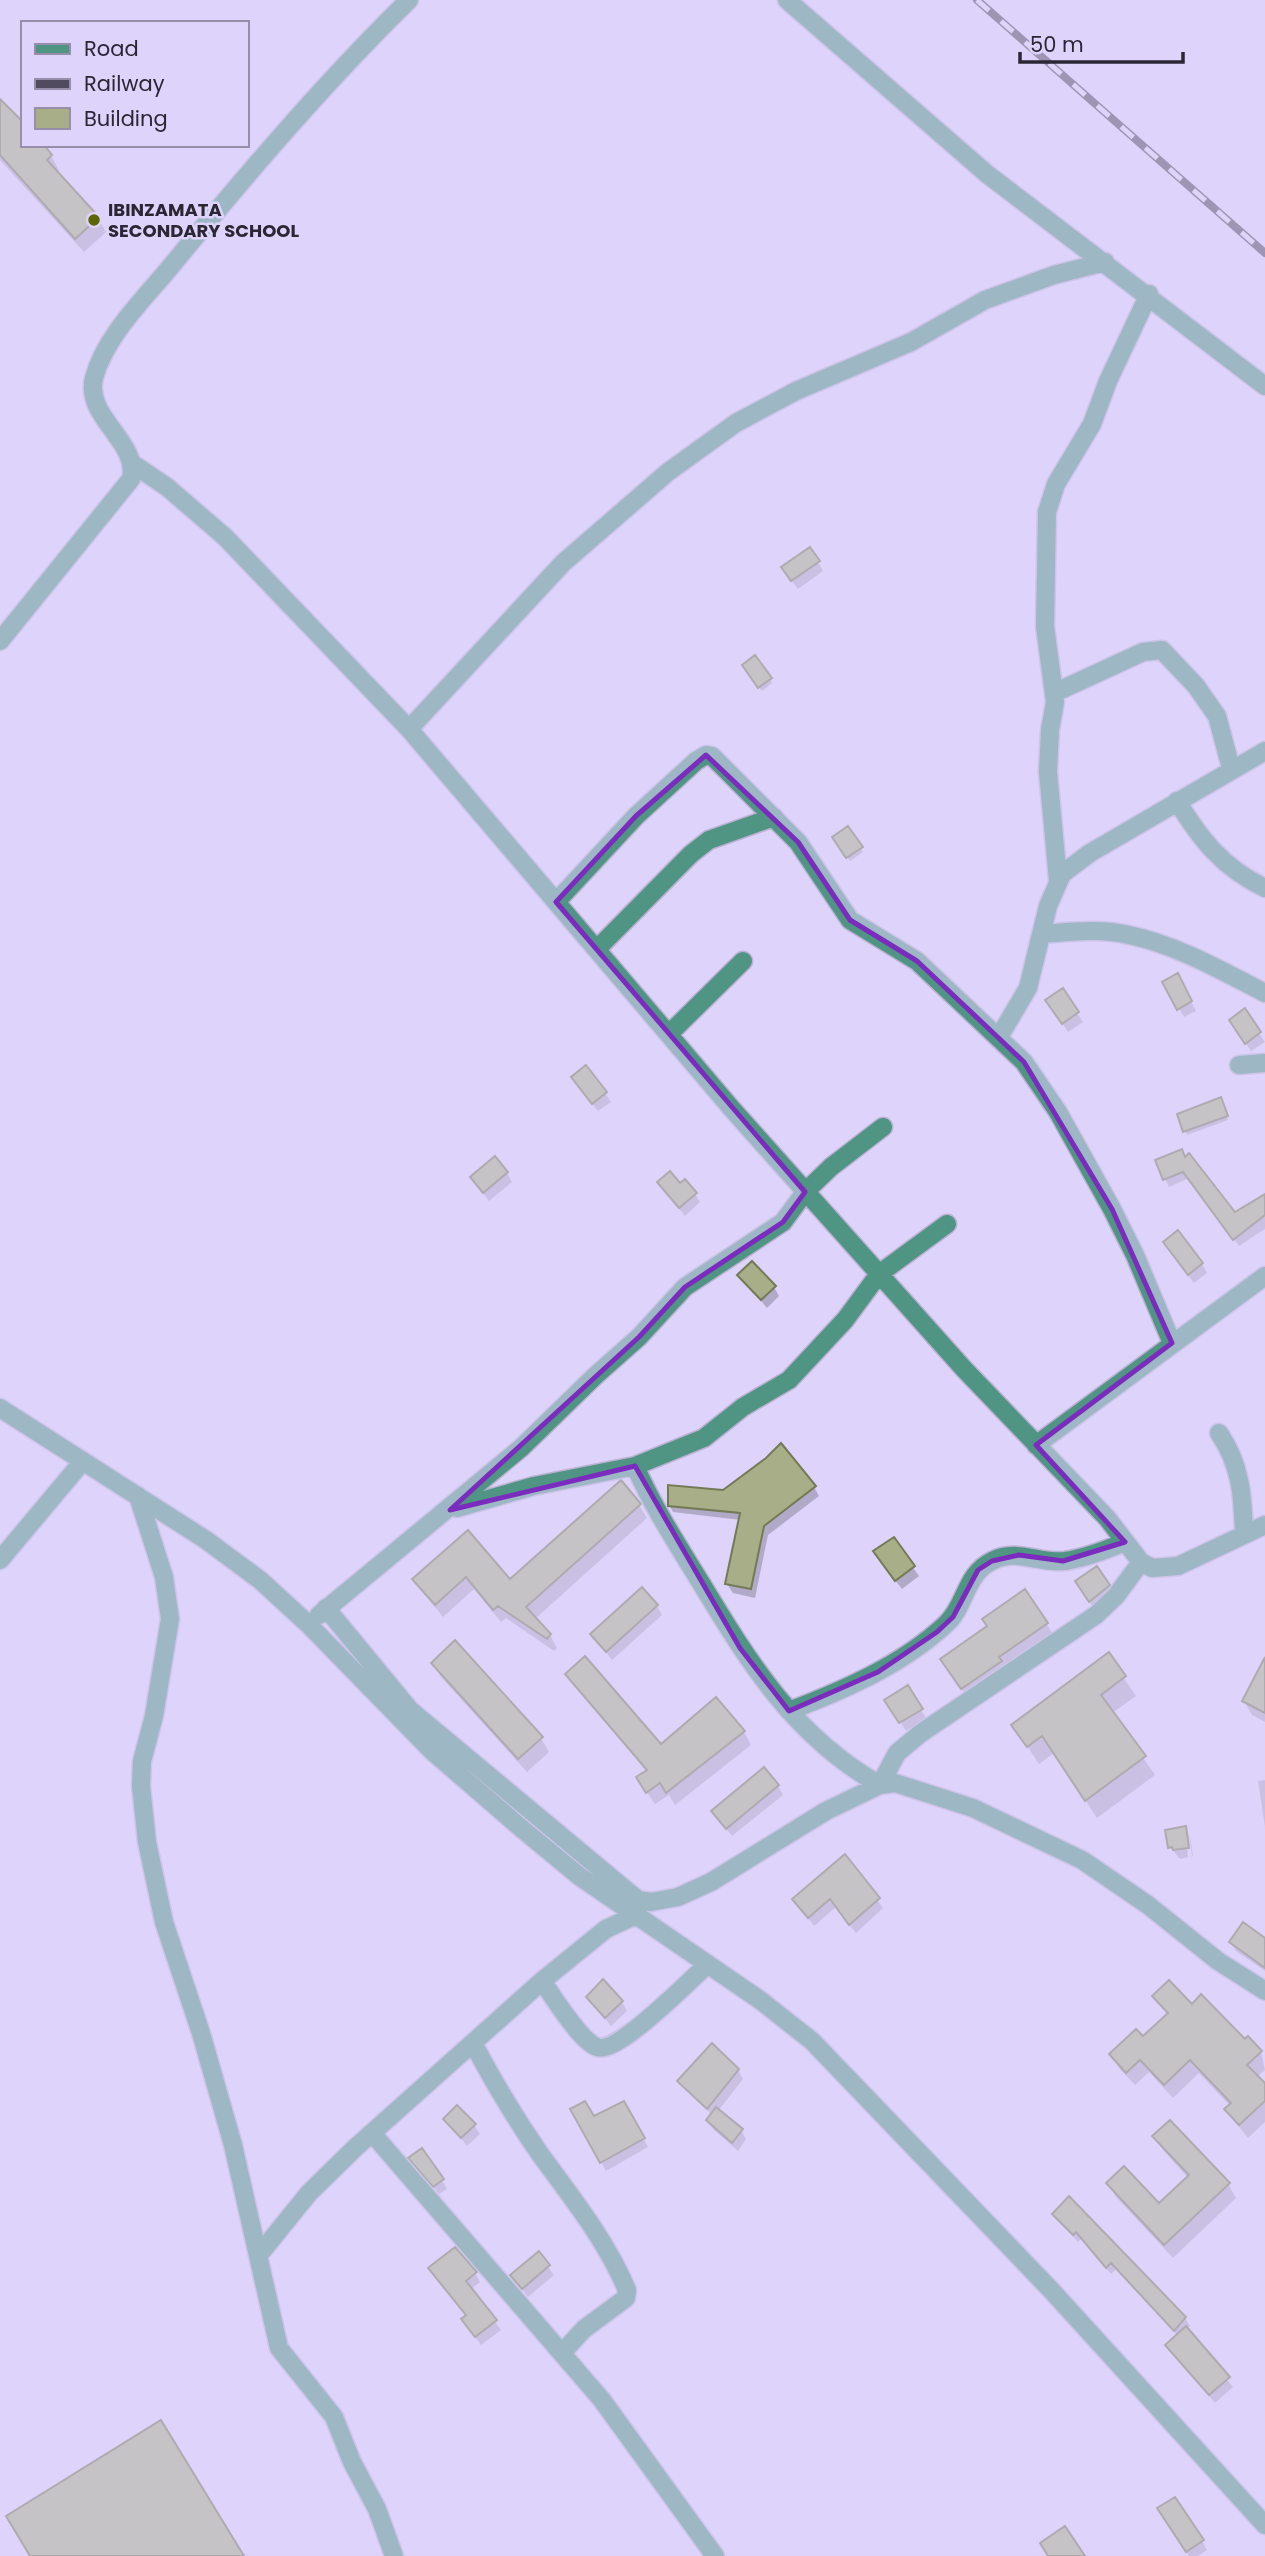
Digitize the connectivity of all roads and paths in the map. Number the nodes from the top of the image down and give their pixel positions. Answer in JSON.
{"nodes":[{"id":1,"x":410,"y":0,"type":"edge"},
{"id":2,"x":787,"y":0,"type":"edge"},
{"id":3,"x":1105,"y":262,"type":"junction"},
{"id":4,"x":1149,"y":294,"type":"junction"},
{"id":5,"x":1265,"y":386,"type":"edge"},
{"id":6,"x":133,"y":464,"type":"junction"},
{"id":7,"x":0,"y":640,"type":"edge"},
{"id":8,"x":1054,"y":693,"type":"junction"},
{"id":9,"x":408,"y":729,"type":"junction"},
{"id":10,"x":1265,"y":751,"type":"edge"},
{"id":11,"x":1231,"y":768,"type":"junction"},
{"id":12,"x":1177,"y":801,"type":"junction"},
{"id":13,"x":774,"y":817,"type":"junction"},
{"id":14,"x":1058,"y":880,"type":"junction"},
{"id":15,"x":1265,"y":888,"type":"edge"},
{"id":16,"x":556,"y":902,"type":"junction"},
{"id":17,"x":1041,"y":934,"type":"junction"},
{"id":18,"x":597,"y":949,"type":"junction"},
{"id":19,"x":743,"y":961,"type":"dead end"},
{"id":20,"x":1265,"y":993,"type":"edge"},
{"id":21,"x":670,"y":1033,"type":"junction"},
{"id":22,"x":999,"y":1037,"type":"junction"},
{"id":23,"x":1265,"y":1063,"type":"edge"},
{"id":24,"x":1239,"y":1065,"type":"dead end"},
{"id":25,"x":883,"y":1126,"type":"dead end"},
{"id":26,"x":805,"y":1192,"type":"junction"},
{"id":27,"x":947,"y":1224,"type":"dead end"},
{"id":28,"x":879,"y":1274,"type":"junction"},
{"id":29,"x":1265,"y":1276,"type":"edge"},
{"id":30,"x":1172,"y":1343,"type":"junction"},
{"id":31,"x":0,"y":1408,"type":"edge"},
{"id":32,"x":1219,"y":1433,"type":"dead end"},
{"id":33,"x":1036,"y":1445,"type":"junction"},
{"id":34,"x":83,"y":1461,"type":"junction"},
{"id":35,"x":635,"y":1466,"type":"junction"},
{"id":36,"x":138,"y":1496,"type":"junction"},
{"id":37,"x":450,"y":1510,"type":"junction"},
{"id":38,"x":1265,"y":1525,"type":"edge"},
{"id":39,"x":1244,"y":1535,"type":"junction"},
{"id":40,"x":1125,"y":1542,"type":"junction"},
{"id":41,"x":0,"y":1560,"type":"edge"},
{"id":42,"x":1141,"y":1562,"type":"junction"},
{"id":43,"x":327,"y":1608,"type":"junction"},
{"id":44,"x":308,"y":1624,"type":"junction"},
{"id":45,"x":789,"y":1711,"type":"junction"},
{"id":46,"x":880,"y":1785,"type":"junction"},
{"id":47,"x":634,"y":1916,"type":"junction"},
{"id":48,"x":708,"y":1965,"type":"junction"},
{"id":49,"x":542,"y":1981,"type":"junction"},
{"id":50,"x":1265,"y":1991,"type":"edge"},
{"id":51,"x":473,"y":2043,"type":"junction"},
{"id":52,"x":372,"y":2133,"type":"junction"},
{"id":53,"x":258,"y":2256,"type":"junction"},
{"id":54,"x":562,"y":2353,"type":"junction"},
{"id":55,"x":1265,"y":2525,"type":"edge"},
{"id":56,"x":394,"y":2556,"type":"edge"},
{"id":57,"x":715,"y":2556,"type":"edge"}],
"edges":[{"from":1,"to":6,"type":"street"},
{"from":2,"to":3,"type":"street"},
{"from":3,"to":4,"type":"street"},
{"from":3,"to":9,"type":"street"},
{"from":4,"to":5,"type":"street"},
{"from":4,"to":8,"type":"street"},
{"from":6,"to":7,"type":"street"},
{"from":6,"to":9,"type":"street"},
{"from":8,"to":11,"type":"street"},
{"from":8,"to":14,"type":"street"},
{"from":9,"to":16,"type":"street"},
{"from":10,"to":11,"type":"street"},
{"from":11,"to":12,"type":"street"},
{"from":12,"to":14,"type":"street"},
{"from":12,"to":15,"type":"street"},
{"from":13,"to":16,"type":"street"},
{"from":13,"to":18,"type":"street"},
{"from":13,"to":22,"type":"street"},
{"from":14,"to":17,"type":"street"},
{"from":16,"to":18,"type":"street"},
{"from":17,"to":20,"type":"street"},
{"from":17,"to":22,"type":"street"},
{"from":18,"to":21,"type":"street"},
{"from":19,"to":21,"type":"street"},
{"from":21,"to":26,"type":"street"},
{"from":22,"to":30,"type":"street"},
{"from":23,"to":24,"type":"street"},
{"from":25,"to":26,"type":"street"},
{"from":26,"to":28,"type":"street"},
{"from":26,"to":37,"type":"street"},
{"from":27,"to":28,"type":"street"},
{"from":28,"to":33,"type":"street"},
{"from":28,"to":35,"type":"street"},
{"from":29,"to":30,"type":"street"},
{"from":30,"to":33,"type":"street"},
{"from":31,"to":34,"type":"street"},
{"from":32,"to":39,"type":"street"},
{"from":33,"to":40,"type":"street"},
{"from":34,"to":36,"type":"street"},
{"from":34,"to":41,"type":"street"},
{"from":35,"to":37,"type":"street"},
{"from":35,"to":45,"type":"street"},
{"from":36,"to":44,"type":"street"},
{"from":36,"to":53,"type":"street"},
{"from":37,"to":43,"type":"street"},
{"from":38,"to":39,"type":"street"},
{"from":39,"to":42,"type":"street"},
{"from":40,"to":42,"type":"street"},
{"from":40,"to":45,"type":"street"},
{"from":42,"to":46,"type":"street"},
{"from":43,"to":44,"type":"street"},
{"from":43,"to":46,"type":"street"},
{"from":44,"to":47,"type":"street"},
{"from":45,"to":46,"type":"street"},
{"from":46,"to":50,"type":"street"},
{"from":47,"to":48,"type":"street"},
{"from":47,"to":49,"type":"street"},
{"from":48,"to":49,"type":"street"},
{"from":48,"to":55,"type":"street"},
{"from":49,"to":51,"type":"street"},
{"from":51,"to":52,"type":"street"},
{"from":51,"to":54,"type":"street"},
{"from":52,"to":53,"type":"street"},
{"from":52,"to":54,"type":"street"},
{"from":53,"to":56,"type":"street"},
{"from":54,"to":57,"type":"street"}]}
